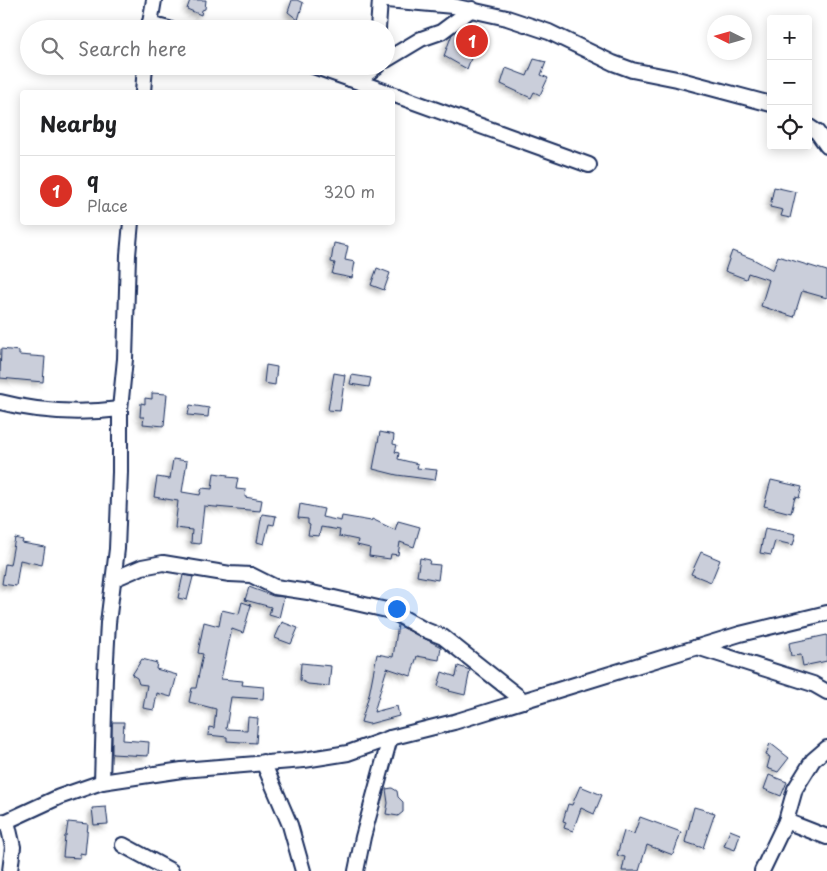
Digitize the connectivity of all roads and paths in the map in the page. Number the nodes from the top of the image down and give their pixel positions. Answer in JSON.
{"nodes":[{"id":1,"x":154,"y":0,"type":"edge"},
{"id":2,"x":380,"y":0,"type":"edge"},
{"id":3,"x":387,"y":0,"type":"edge"},
{"id":4,"x":472,"y":9,"type":"junction"},
{"id":5,"x":150,"y":20,"type":"edge"},
{"id":6,"x":379,"y":20,"type":"edge"},
{"id":7,"x":395,"y":55,"type":"edge"},
{"id":8,"x":144,"y":75,"type":"edge"},
{"id":9,"x":339,"y":75,"type":"edge"},
{"id":10,"x":358,"y":75,"type":"edge"},
{"id":11,"x":350,"y":79,"type":"junction"},
{"id":12,"x":143,"y":90,"type":"edge"},
{"id":13,"x":381,"y":90,"type":"edge"},
{"id":14,"x":395,"y":95,"type":"edge"},
{"id":15,"x":767,"y":103,"type":"edge"},
{"id":16,"x":812,"y":129,"type":"edge"},
{"id":17,"x":827,"y":146,"type":"edge"},
{"id":18,"x":590,"y":164,"type":"dead end"},
{"id":19,"x":131,"y":225,"type":"edge"},
{"id":20,"x":0,"y":402,"type":"edge"},
{"id":21,"x":120,"y":409,"type":"junction"},
{"id":22,"x":114,"y":579,"type":"junction"},
{"id":23,"x":827,"y":614,"type":"edge"},
{"id":24,"x":697,"y":647,"type":"junction"},
{"id":25,"x":827,"y":692,"type":"edge"},
{"id":26,"x":524,"y":701,"type":"junction"},
{"id":27,"x":390,"y":738,"type":"junction"},
{"id":28,"x":827,"y":748,"type":"edge"},
{"id":29,"x":264,"y":762,"type":"junction"},
{"id":30,"x":102,"y":782,"type":"junction"},
{"id":31,"x":786,"y":820,"type":"junction"},
{"id":32,"x":3,"y":822,"type":"edge"},
{"id":33,"x":827,"y":837,"type":"edge"},
{"id":34,"x":123,"y":845,"type":"dead end"},
{"id":35,"x":298,"y":854,"type":"junction"},
{"id":36,"x":163,"y":869,"type":"edge"},
{"id":37,"x":10,"y":871,"type":"edge"},
{"id":38,"x":291,"y":871,"type":"edge"},
{"id":39,"x":303,"y":871,"type":"edge"},
{"id":40,"x":356,"y":871,"type":"edge"},
{"id":41,"x":762,"y":871,"type":"edge"}],
"edges":[{"from":1,"to":5,"type":"street"},
{"from":2,"to":6,"type":"street"},
{"from":3,"to":4,"type":"street"},
{"from":4,"to":7,"type":"street"},
{"from":4,"to":15,"type":"street"},
{"from":8,"to":12,"type":"street"},
{"from":9,"to":11,"type":"street"},
{"from":10,"to":11,"type":"street"},
{"from":11,"to":13,"type":"street"},
{"from":14,"to":18,"type":"street"},
{"from":16,"to":17,"type":"street"},
{"from":19,"to":21,"type":"street"},
{"from":20,"to":21,"type":"street"},
{"from":21,"to":22,"type":"street"},
{"from":22,"to":26,"type":"street"},
{"from":22,"to":30,"type":"street"},
{"from":23,"to":24,"type":"street"},
{"from":24,"to":25,"type":"street"},
{"from":24,"to":26,"type":"street"},
{"from":26,"to":27,"type":"street"},
{"from":27,"to":29,"type":"street"},
{"from":27,"to":40,"type":"street"},
{"from":28,"to":31,"type":"street"},
{"from":29,"to":30,"type":"street"},
{"from":29,"to":35,"type":"street"},
{"from":30,"to":32,"type":"street"},
{"from":31,"to":33,"type":"street"},
{"from":31,"to":41,"type":"street"},
{"from":32,"to":37,"type":"street"},
{"from":34,"to":36,"type":"street"},
{"from":35,"to":38,"type":"street"},
{"from":35,"to":39,"type":"street"}]}
